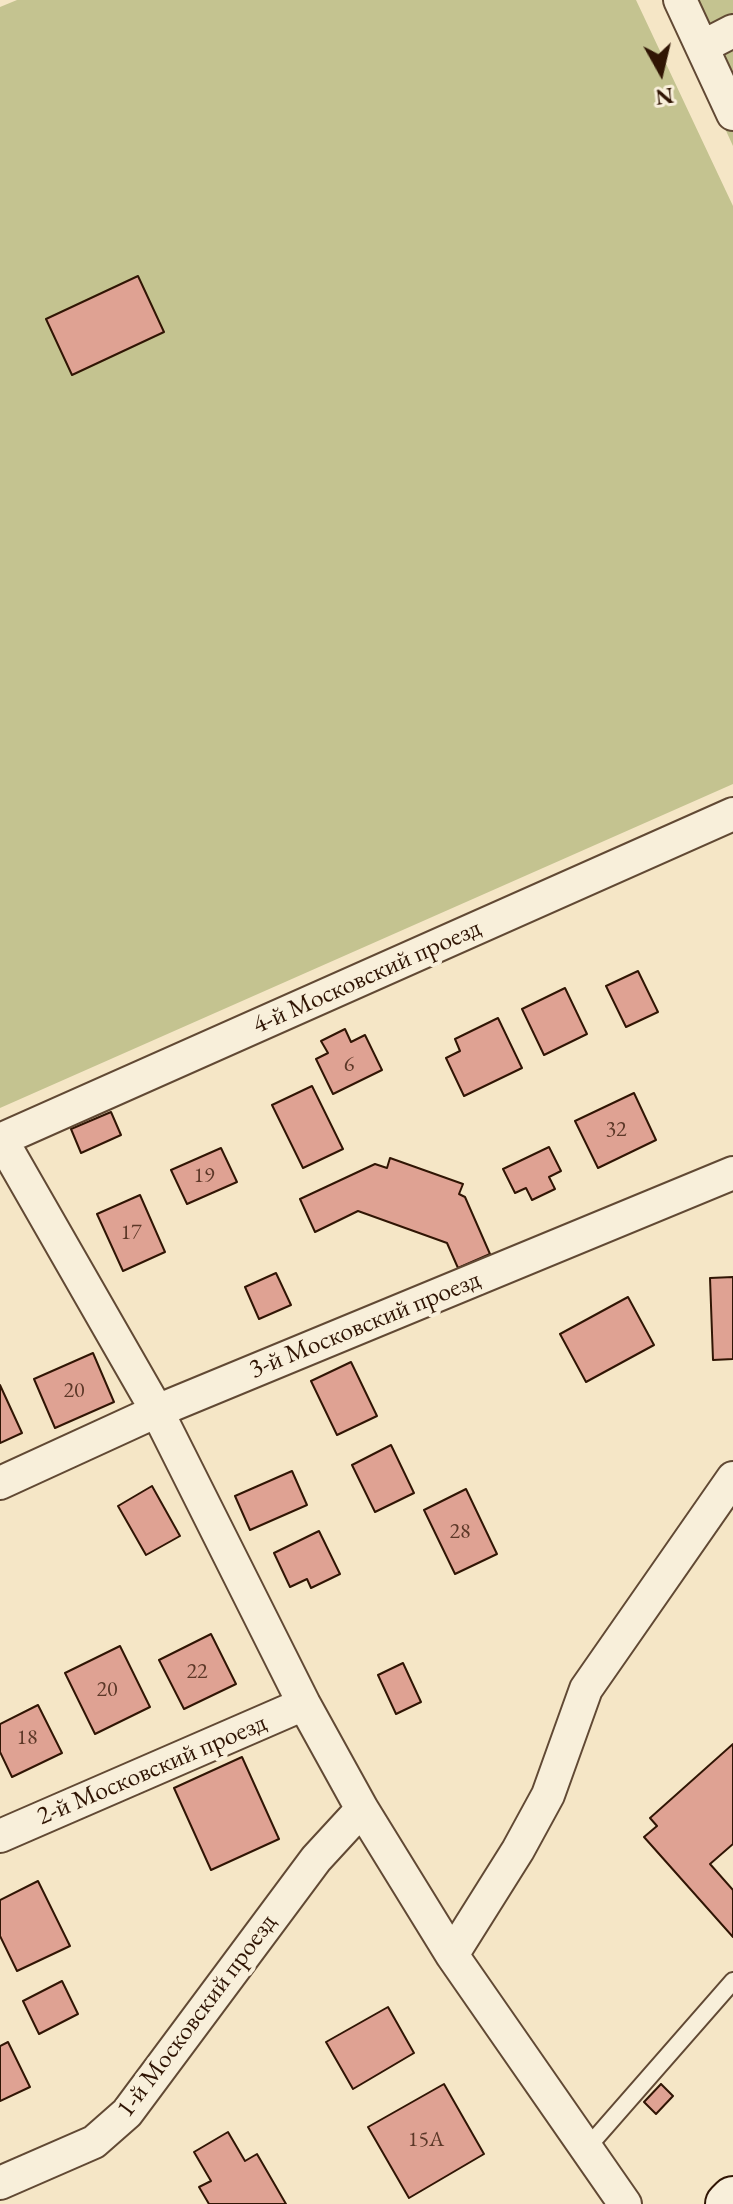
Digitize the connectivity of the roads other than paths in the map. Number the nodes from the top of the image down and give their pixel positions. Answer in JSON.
{"nodes":[{"id":1,"x":680,"y":0,"type":"edge"},
{"id":2,"x":733,"y":31,"type":"edge"},
{"id":3,"x":702,"y":47,"type":"junction"},
{"id":4,"x":733,"y":114,"type":"edge"},
{"id":5,"x":733,"y":814,"type":"edge"},
{"id":6,"x":0,"y":1140,"type":"edge"},
{"id":7,"x":733,"y":1173,"type":"edge"},
{"id":8,"x":157,"y":1411,"type":"junction"},
{"id":9,"x":733,"y":1478,"type":"edge"},
{"id":10,"x":0,"y":1483,"type":"edge"},
{"id":11,"x":304,"y":1704,"type":"junction"},
{"id":12,"x":362,"y":1809,"type":"junction"},
{"id":13,"x":0,"y":1836,"type":"edge"},
{"id":14,"x":452,"y":1955,"type":"junction"},
{"id":15,"x":733,"y":1981,"type":"edge"},
{"id":16,"x":586,"y":2149,"type":"junction"},
{"id":17,"x":0,"y":2183,"type":"edge"},
{"id":18,"x":733,"y":2199,"type":"edge"},
{"id":19,"x":625,"y":2204,"type":"edge"},
{"id":20,"x":728,"y":2204,"type":"edge"}],
"edges":[{"from":1,"to":3,"type":"street"},
{"from":2,"to":3,"type":"street"},
{"from":3,"to":4,"type":"street"},
{"from":5,"to":6,"type":"street","name":"4-й Московский проезд"},
{"from":6,"to":8,"type":"street"},
{"from":7,"to":8,"type":"street","name":"3-й Московский проезд"},
{"from":8,"to":10,"type":"street","name":"3-й Московский проезд"},
{"from":8,"to":11,"type":"street"},
{"from":9,"to":14,"type":"street"},
{"from":11,"to":12,"type":"street"},
{"from":11,"to":13,"type":"street","name":"2-й Московский проезд"},
{"from":12,"to":14,"type":"street"},
{"from":12,"to":17,"type":"street","name":"1-й Московский проезд"},
{"from":14,"to":16,"type":"street"},
{"from":15,"to":16,"type":"lane"},
{"from":16,"to":19,"type":"street"},
{"from":18,"to":20,"type":"main road"}]}
